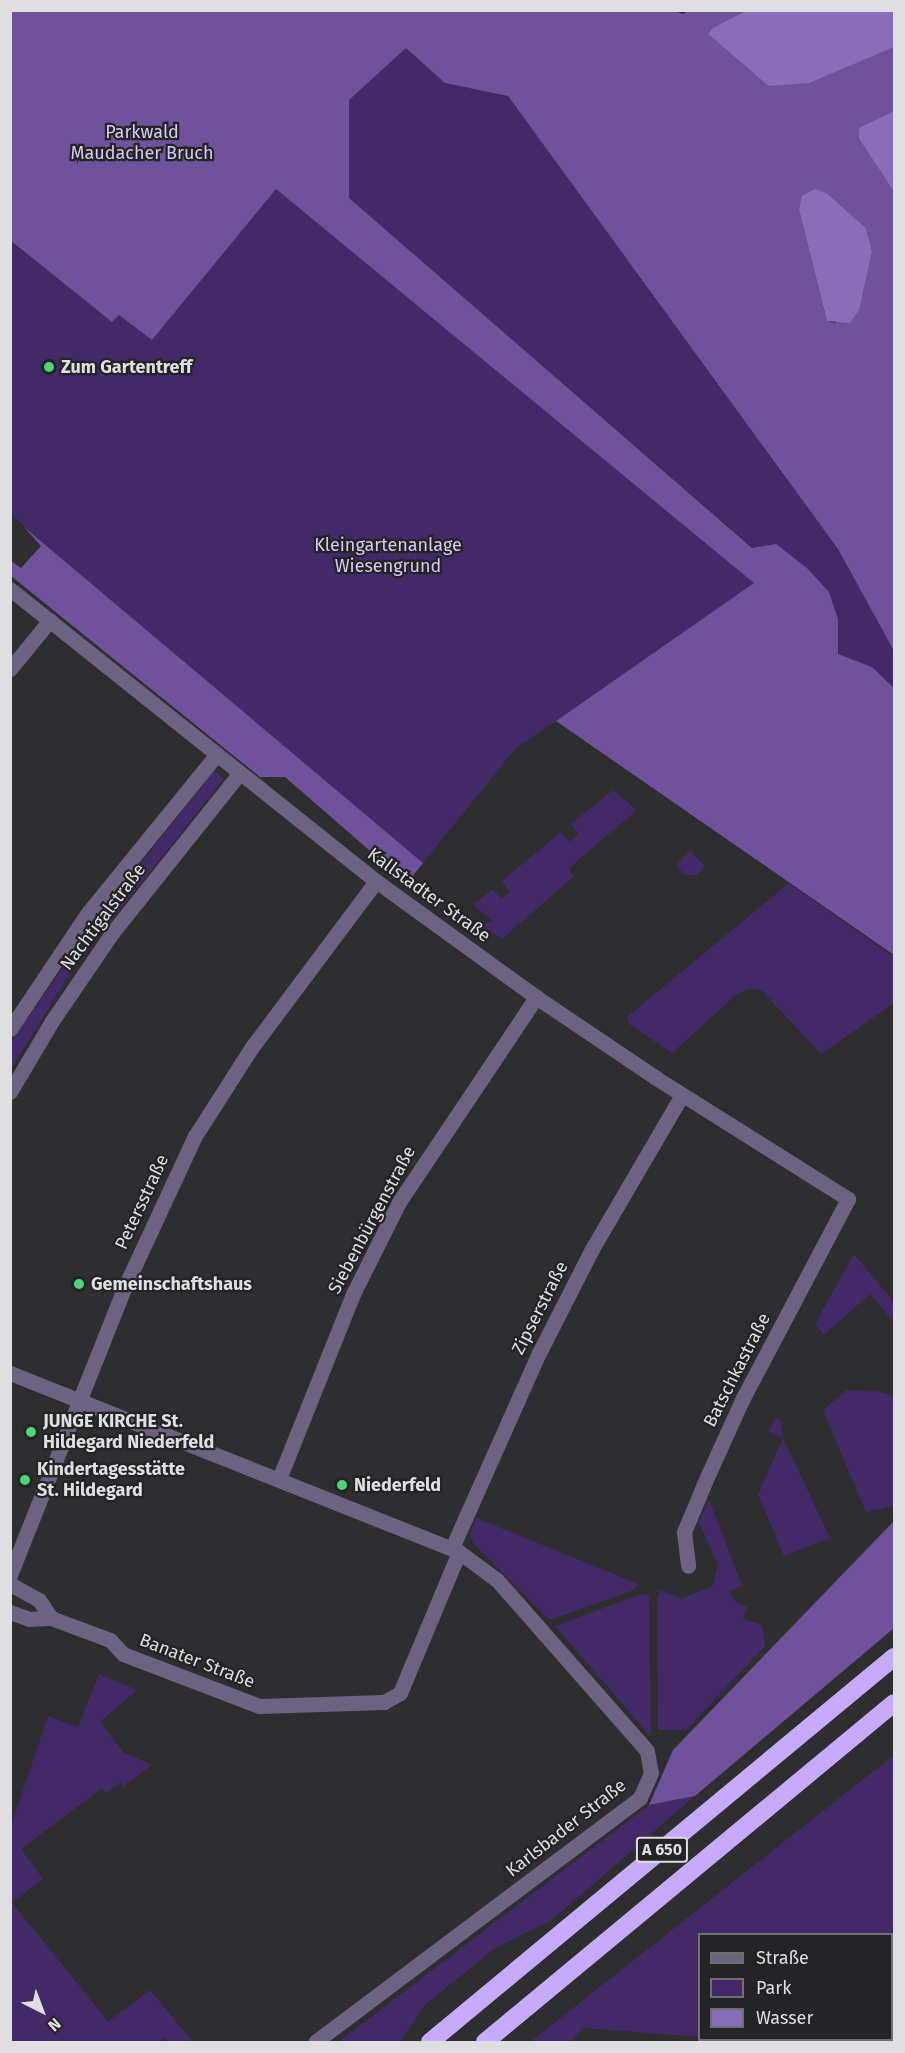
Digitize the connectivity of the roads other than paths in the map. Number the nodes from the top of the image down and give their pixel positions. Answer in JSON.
{"nodes":[{"id":1,"x":10,"y":589,"type":"edge"},
{"id":2,"x":50,"y":620,"type":"junction"},
{"id":3,"x":10,"y":669,"type":"edge"},
{"id":4,"x":216,"y":755,"type":"junction"},
{"id":5,"x":239,"y":774,"type":"junction"},
{"id":6,"x":376,"y":881,"type":"junction"},
{"id":7,"x":536,"y":997,"type":"junction"},
{"id":8,"x":10,"y":1029,"type":"edge"},
{"id":9,"x":10,"y":1092,"type":"edge"},
{"id":10,"x":682,"y":1095,"type":"junction"},
{"id":11,"x":848,"y":1199,"type":"joint"},
{"id":12,"x":10,"y":1373,"type":"edge"},
{"id":13,"x":79,"y":1400,"type":"junction"},
{"id":14,"x":279,"y":1479,"type":"junction"},
{"id":15,"x":456,"y":1550,"type":"junction"},
{"id":16,"x":688,"y":1566,"type":"dead end"},
{"id":17,"x":10,"y":1575,"type":"edge"},
{"id":18,"x":10,"y":1584,"type":"edge"},
{"id":19,"x":10,"y":1612,"type":"edge"},
{"id":20,"x":51,"y":1618,"type":"junction"},
{"id":21,"x":894,"y":1657,"type":"edge"},
{"id":22,"x":894,"y":1703,"type":"edge"},
{"id":23,"x":315,"y":2043,"type":"edge"},
{"id":24,"x":430,"y":2043,"type":"edge"},
{"id":25,"x":485,"y":2043,"type":"edge"}],
"edges":[{"from":1,"to":2,"type":"street","name":"Kallstadter Straße"},
{"from":2,"to":3,"type":"street"},
{"from":2,"to":4,"type":"street","name":"Kallstadter Straße"},
{"from":4,"to":5,"type":"street","name":"Kallstadter Straße"},
{"from":4,"to":8,"type":"street","name":"Nachtigalstraße"},
{"from":5,"to":6,"type":"street","name":"Kallstadter Straße"},
{"from":5,"to":9,"type":"street","name":"Nachtigalstraße"},
{"from":6,"to":7,"type":"street","name":"Kallstadter Straße"},
{"from":6,"to":13,"type":"street","name":"Petersstraße"},
{"from":7,"to":10,"type":"street","name":"Kallstadter Straße"},
{"from":7,"to":14,"type":"street","name":"Siebenbürgenstraße"},
{"from":10,"to":11,"type":"street","name":"Kallstadter Straße"},
{"from":10,"to":15,"type":"street","name":"Zipserstraße"},
{"from":11,"to":16,"type":"street","name":"Batschkastraße"},
{"from":12,"to":13,"type":"street","name":"Karlsbader Straße"},
{"from":13,"to":14,"type":"street","name":"Karlsbader Straße"},
{"from":13,"to":17,"type":"street","name":"Petersstraße"},
{"from":14,"to":15,"type":"street","name":"Karlsbader Straße"},
{"from":15,"to":20,"type":"street","name":"Banater Straße"},
{"from":15,"to":23,"type":"street","name":"Karlsbader Straße"},
{"from":18,"to":20,"type":"street","name":"Banater Straße"},
{"from":19,"to":20,"type":"street","name":"Banater Straße"},
{"from":21,"to":24,"type":"highway","number":"A 650"},
{"from":22,"to":25,"type":"highway","number":"A 650"}]}
